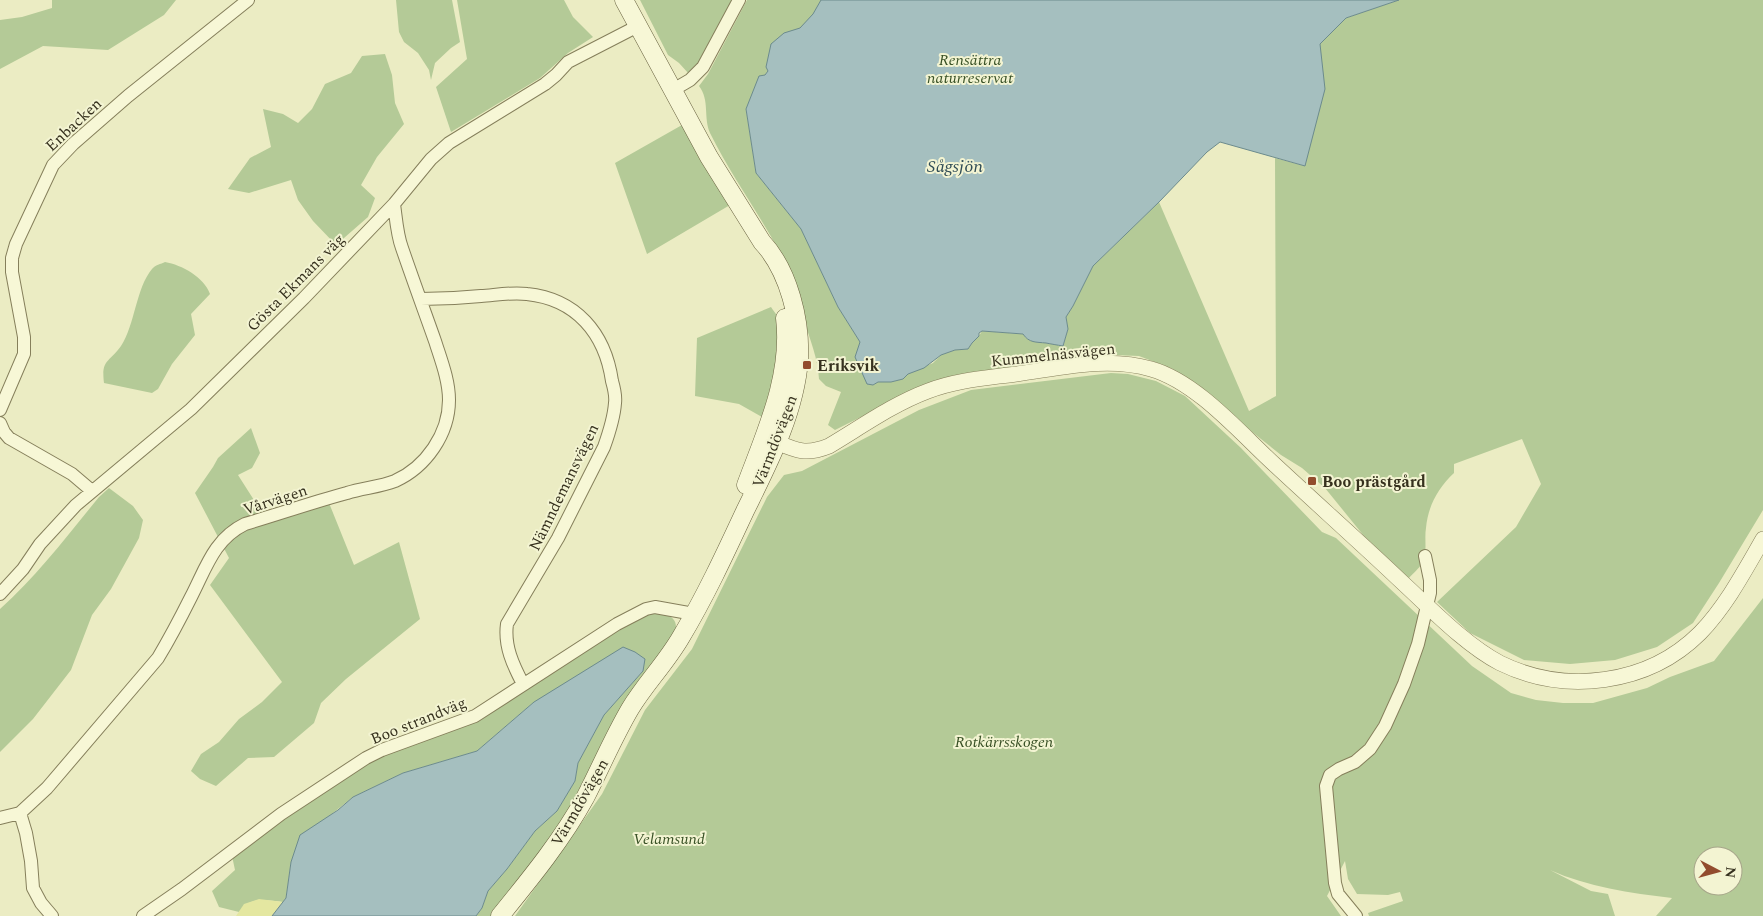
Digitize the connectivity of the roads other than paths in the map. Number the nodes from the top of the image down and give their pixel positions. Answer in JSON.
{"nodes":[{"id":1,"x":248,"y":0,"type":"edge"},
{"id":2,"x":624,"y":0,"type":"edge"},
{"id":3,"x":739,"y":0,"type":"edge"},
{"id":4,"x":638,"y":26,"type":"junction"},
{"id":5,"x":673,"y":90,"type":"junction"},
{"id":6,"x":394,"y":204,"type":"junction"},
{"id":7,"x":421,"y":299,"type":"junction"},
{"id":8,"x":0,"y":410,"type":"edge"},
{"id":9,"x":0,"y":423,"type":"edge"},
{"id":10,"x":770,"y":439,"type":"junction"},
{"id":11,"x":92,"y":491,"type":"junction"},
{"id":12,"x":1763,"y":540,"type":"edge"},
{"id":13,"x":1425,"y":556,"type":"dead end"},
{"id":14,"x":0,"y":594,"type":"edge"},
{"id":15,"x":1426,"y":605,"type":"junction"},
{"id":16,"x":696,"y":610,"type":"junction"},
{"id":17,"x":523,"y":684,"type":"junction"},
{"id":18,"x":20,"y":812,"type":"junction"},
{"id":19,"x":0,"y":818,"type":"edge"},
{"id":20,"x":52,"y":916,"type":"edge"},
{"id":21,"x":143,"y":916,"type":"edge"},
{"id":22,"x":500,"y":916,"type":"edge"},
{"id":23,"x":1356,"y":916,"type":"edge"}],
"edges":[{"from":1,"to":8,"type":"street","name":"Enbacken"},
{"from":2,"to":4,"type":"main road","name":"Värmdövägen"},
{"from":3,"to":5,"type":"street"},
{"from":4,"to":5,"type":"main road","name":"Värmdövägen"},
{"from":4,"to":6,"type":"street","name":"Gösta Ekmans väg"},
{"from":5,"to":10,"type":"main road","name":"Värmdövägen"},
{"from":6,"to":7,"type":"street","name":"Vårvägen"},
{"from":6,"to":11,"type":"street","name":"Gösta Ekmans väg"},
{"from":7,"to":17,"type":"street","name":"Nämndemansvägen"},
{"from":7,"to":18,"type":"street","name":"Vårvägen"},
{"from":9,"to":11,"type":"street"},
{"from":10,"to":15,"type":"street","name":"Kummelnäsvägen"},
{"from":10,"to":16,"type":"main road","name":"Värmdövägen"},
{"from":11,"to":14,"type":"street","name":"Gösta Ekmans väg"},
{"from":12,"to":15,"type":"street","name":"Kummelnäsvägen"},
{"from":13,"to":15,"type":"street"},
{"from":15,"to":23,"type":"street"},
{"from":16,"to":17,"type":"street","name":"Boo strandväg"},
{"from":16,"to":22,"type":"main road","name":"Värmdövägen"},
{"from":17,"to":21,"type":"street","name":"Boo strandväg"},
{"from":18,"to":19,"type":"street","name":"Vårvägen"},
{"from":18,"to":20,"type":"street"}]}
